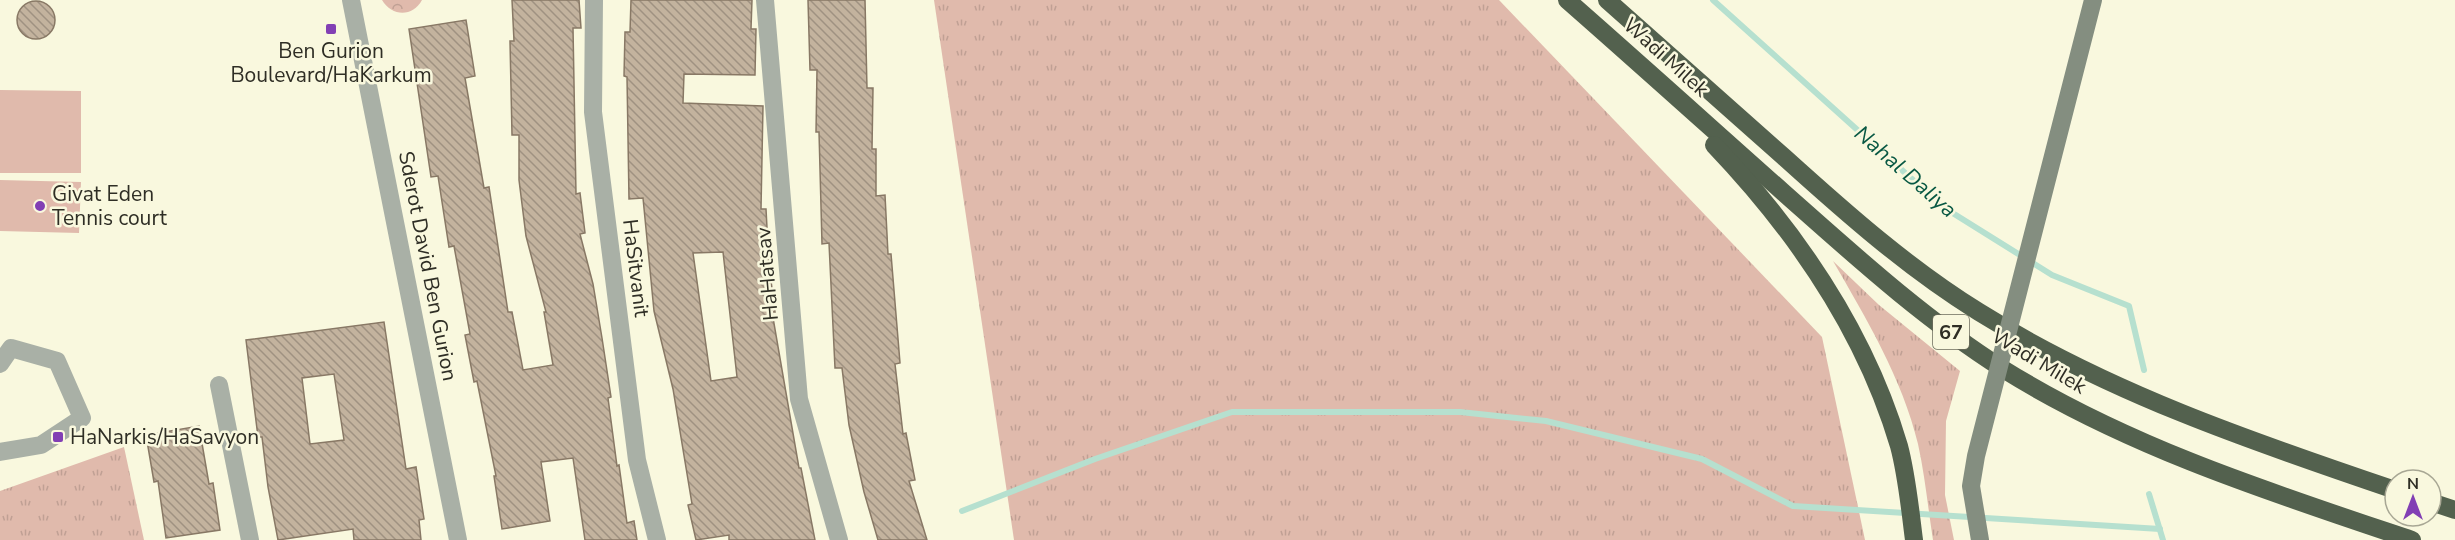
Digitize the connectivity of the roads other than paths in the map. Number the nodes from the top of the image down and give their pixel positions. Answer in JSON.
{"nodes":[{"id":1,"x":351,"y":0,"type":"edge"},
{"id":2,"x":594,"y":0,"type":"edge"},
{"id":3,"x":765,"y":0,"type":"edge"},
{"id":4,"x":1567,"y":0,"type":"edge"},
{"id":5,"x":1607,"y":0,"type":"edge"},
{"id":6,"x":2093,"y":0,"type":"edge"},
{"id":7,"x":1629,"y":55,"type":"junction"},
{"id":8,"x":0,"y":364,"type":"edge"},
{"id":9,"x":219,"y":385,"type":"dead end"},
{"id":10,"x":0,"y":452,"type":"edge"},
{"id":11,"x":2383,"y":486,"type":"edge"},
{"id":12,"x":250,"y":540,"type":"edge"},
{"id":13,"x":458,"y":540,"type":"edge"},
{"id":14,"x":657,"y":540,"type":"edge"},
{"id":15,"x":839,"y":540,"type":"edge"},
{"id":16,"x":1914,"y":540,"type":"edge"},
{"id":17,"x":1980,"y":540,"type":"edge"},
{"id":18,"x":2412,"y":540,"type":"edge"}],
"edges":[{"from":1,"to":13,"type":"street","name":"Sderot David Ben Gurion"},
{"from":2,"to":14,"type":"street","name":"HaSitvanit"},
{"from":3,"to":15,"type":"street","name":"HaHatsav"},
{"from":4,"to":7,"type":"highway","name":"Wadi Milek","number":"67"},
{"from":5,"to":11,"type":"highway","name":"Wadi Milek","number":"67"},
{"from":6,"to":17,"type":"street","bridge":true},
{"from":7,"to":16,"type":"highway"},
{"from":7,"to":18,"type":"highway","name":"Wadi Milek","number":"67"},
{"from":8,"to":10,"type":"street"},
{"from":9,"to":12,"type":"street"}]}
